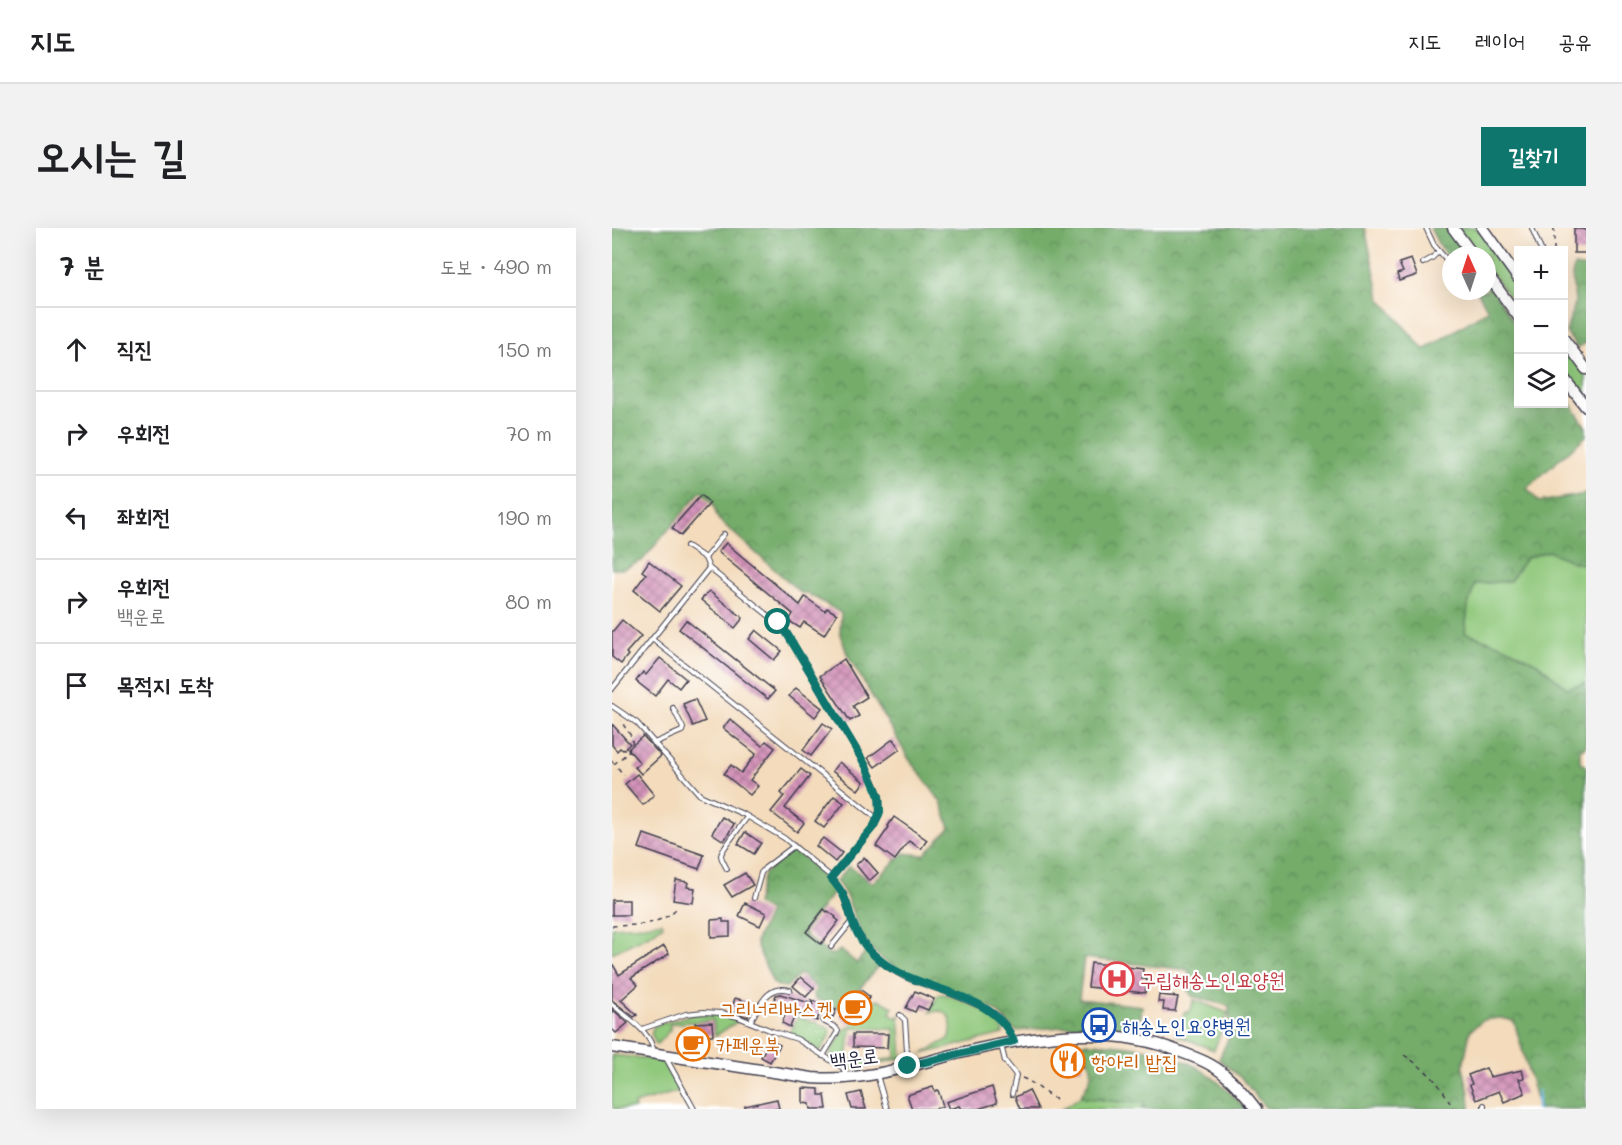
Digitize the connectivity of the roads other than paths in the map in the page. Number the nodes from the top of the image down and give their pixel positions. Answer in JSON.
{"nodes":[{"id":1,"x":1426,"y":228,"type":"edge"},
{"id":2,"x":1453,"y":228,"type":"edge"},
{"id":3,"x":1482,"y":228,"type":"edge"},
{"id":4,"x":1532,"y":228,"type":"edge"},
{"id":5,"x":1466,"y":246,"type":"edge"},
{"id":6,"x":1539,"y":246,"type":"edge"},
{"id":7,"x":1439,"y":251,"type":"junction"},
{"id":8,"x":1442,"y":254,"type":"edge"},
{"id":9,"x":1423,"y":263,"type":"dead end"},
{"id":10,"x":1514,"y":272,"type":"edge"},
{"id":11,"x":1496,"y":286,"type":"edge"},
{"id":12,"x":1514,"y":311,"type":"edge"},
{"id":13,"x":1568,"y":345,"type":"edge"},
{"id":14,"x":1586,"y":369,"type":"edge"},
{"id":15,"x":1568,"y":384,"type":"edge"},
{"id":16,"x":1586,"y":407,"type":"edge"},
{"id":17,"x":724,"y":534,"type":"dead end"},
{"id":18,"x":687,"y":546,"type":"dead end"},
{"id":19,"x":705,"y":558,"type":"junction"},
{"id":20,"x":709,"y":568,"type":"junction"},
{"id":21,"x":652,"y":639,"type":"junction"},
{"id":22,"x":612,"y":689,"type":"edge"},
{"id":23,"x":612,"y":706,"type":"edge"},
{"id":24,"x":673,"y":708,"type":"dead end"},
{"id":25,"x":654,"y":743,"type":"junction"},
{"id":26,"x":747,"y":817,"type":"junction"},
{"id":27,"x":878,"y":819,"type":"junction"},
{"id":28,"x":794,"y":846,"type":"junction"},
{"id":29,"x":727,"y":868,"type":"dead end"},
{"id":30,"x":831,"y":878,"type":"junction"},
{"id":31,"x":754,"y":898,"type":"dead end"},
{"id":32,"x":852,"y":921,"type":"junction"},
{"id":33,"x":831,"y":947,"type":"dead end"},
{"id":34,"x":790,"y":990,"type":"dead end"},
{"id":35,"x":612,"y":1004,"type":"edge"},
{"id":36,"x":900,"y":1015,"type":"dead end"},
{"id":37,"x":823,"y":1021,"type":"dead end"},
{"id":38,"x":750,"y":1022,"type":"junction"},
{"id":39,"x":642,"y":1029,"type":"junction"},
{"id":40,"x":1014,"y":1041,"type":"junction"},
{"id":41,"x":1001,"y":1044,"type":"junction"},
{"id":42,"x":612,"y":1047,"type":"edge"},
{"id":43,"x":660,"y":1054,"type":"junction"},
{"id":44,"x":823,"y":1056,"type":"junction"},
{"id":45,"x":908,"y":1066,"type":"junction"},
{"id":46,"x":876,"y":1075,"type":"junction"},
{"id":47,"x":847,"y":1078,"type":"junction"},
{"id":48,"x":1012,"y":1094,"type":"dead end"},
{"id":49,"x":694,"y":1109,"type":"edge"},
{"id":50,"x":887,"y":1109,"type":"edge"},
{"id":51,"x":1256,"y":1109,"type":"edge"}],
"edges":[{"from":1,"to":7,"type":"lane"},
{"from":2,"to":5,"type":"street"},
{"from":3,"to":10,"type":"street"},
{"from":4,"to":6,"type":"lane"},
{"from":7,"to":8,"type":"lane"},
{"from":7,"to":9,"type":"lane"},
{"from":11,"to":12,"type":"street"},
{"from":13,"to":14,"type":"street"},
{"from":15,"to":16,"type":"street"},
{"from":17,"to":19,"type":"lane"},
{"from":18,"to":19,"type":"lane"},
{"from":19,"to":20,"type":"lane"},
{"from":20,"to":21,"type":"lane"},
{"from":20,"to":27,"type":"lane"},
{"from":21,"to":22,"type":"lane"},
{"from":21,"to":27,"type":"lane"},
{"from":23,"to":25,"type":"lane"},
{"from":24,"to":25,"type":"lane"},
{"from":25,"to":26,"type":"lane"},
{"from":26,"to":28,"type":"lane"},
{"from":26,"to":29,"type":"lane"},
{"from":27,"to":30,"type":"lane"},
{"from":28,"to":30,"type":"lane"},
{"from":28,"to":31,"type":"lane"},
{"from":30,"to":32,"type":"lane"},
{"from":32,"to":33,"type":"lane"},
{"from":32,"to":40,"type":"lane"},
{"from":34,"to":38,"type":"lane"},
{"from":35,"to":39,"type":"lane"},
{"from":36,"to":45,"type":"lane"},
{"from":37,"to":44,"type":"lane"},
{"from":38,"to":39,"type":"lane"},
{"from":38,"to":44,"type":"lane"},
{"from":39,"to":43,"type":"lane"},
{"from":40,"to":41,"type":"street","name":"백운로"},
{"from":40,"to":51,"type":"street","name":"백운로"},
{"from":41,"to":45,"type":"street","name":"백운로"},
{"from":41,"to":48,"type":"lane"},
{"from":42,"to":43,"type":"street","name":"백운로"},
{"from":43,"to":47,"type":"street","name":"백운로"},
{"from":43,"to":49,"type":"lane"},
{"from":44,"to":47,"type":"lane"},
{"from":45,"to":46,"type":"street","name":"백운로"},
{"from":46,"to":47,"type":"street","name":"백운로"},
{"from":46,"to":50,"type":"lane"}]}
